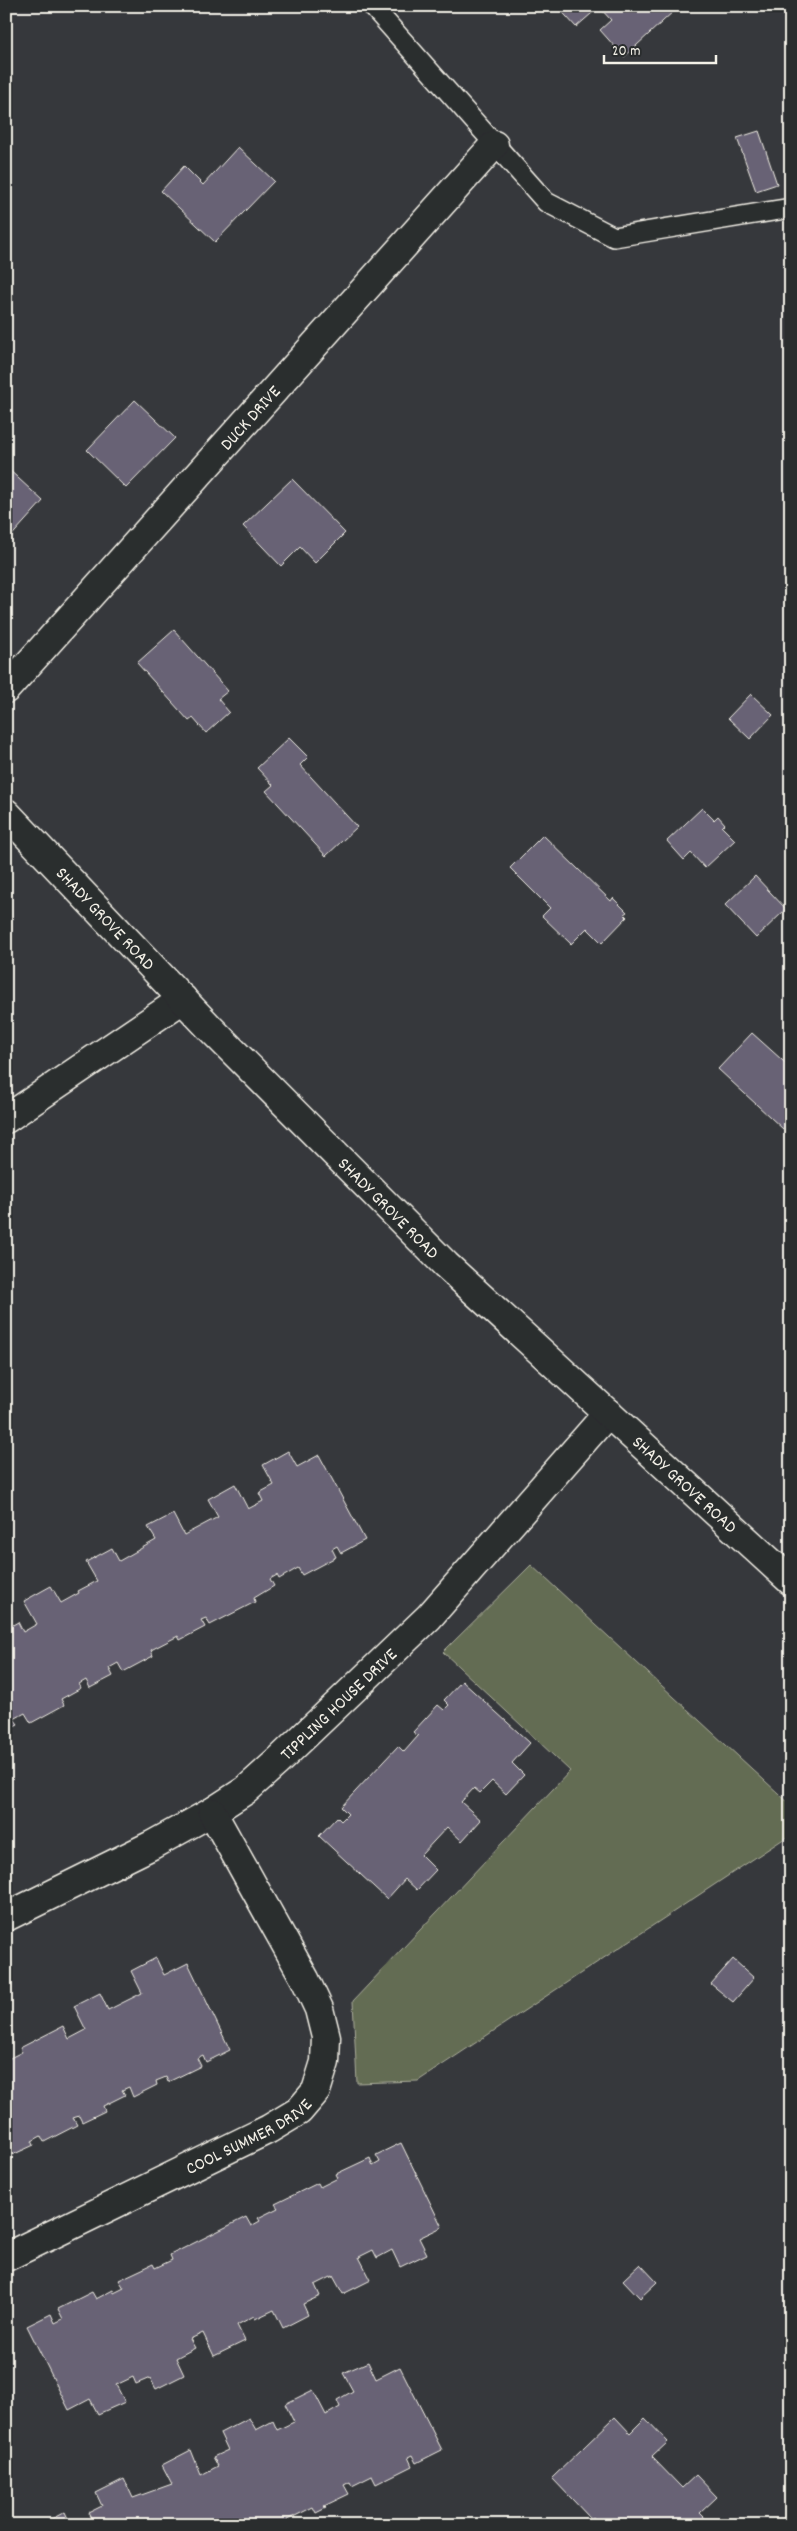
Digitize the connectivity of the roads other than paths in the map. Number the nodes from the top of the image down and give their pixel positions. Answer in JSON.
{"nodes":[{"id":1,"x":372,"y":6,"type":"edge"},
{"id":2,"x":494,"y":144,"type":"junction"},
{"id":3,"x":791,"y":208,"type":"edge"},
{"id":4,"x":6,"y":689,"type":"edge"},
{"id":5,"x":6,"y":813,"type":"edge"},
{"id":6,"x":183,"y":999,"type":"junction"},
{"id":7,"x":6,"y":1119,"type":"edge"},
{"id":8,"x":608,"y":1413,"type":"junction"},
{"id":9,"x":791,"y":1581,"type":"edge"},
{"id":10,"x":212,"y":1812,"type":"junction"},
{"id":11,"x":6,"y":1916,"type":"edge"},
{"id":12,"x":6,"y":2257,"type":"edge"}],
"edges":[{"from":1,"to":2,"type":"lane"},
{"from":2,"to":3,"type":"lane"},
{"from":2,"to":4,"type":"street","name":"DUCK DRIVE"},
{"from":5,"to":6,"type":"street","name":"SHADY GROVE ROAD"},
{"from":6,"to":7,"type":"street"},
{"from":6,"to":8,"type":"street","name":"SHADY GROVE ROAD"},
{"from":8,"to":9,"type":"street","name":"SHADY GROVE ROAD"},
{"from":8,"to":10,"type":"street","name":"TIPPLING HOUSE DRIVE"},
{"from":10,"to":11,"type":"street","name":"TIPPLING HOUSE DRIVE"},
{"from":10,"to":12,"type":"street","name":"COOL SUMMER DRIVE"}]}
